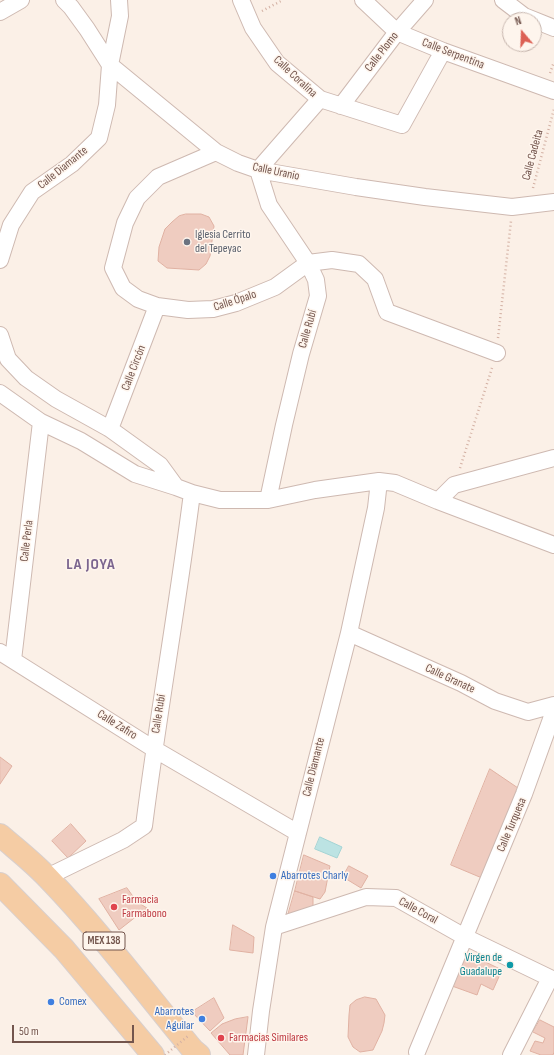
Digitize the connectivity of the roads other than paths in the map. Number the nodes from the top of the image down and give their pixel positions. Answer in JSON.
{"nodes":[{"id":1,"x":21,"y":0,"type":"edge"},
{"id":2,"x":64,"y":0,"type":"edge"},
{"id":3,"x":119,"y":0,"type":"edge"},
{"id":4,"x":241,"y":0,"type":"edge"},
{"id":5,"x":362,"y":0,"type":"edge"},
{"id":6,"x":424,"y":0,"type":"edge"},
{"id":7,"x":503,"y":0,"type":"edge"},
{"id":8,"x":0,"y":12,"type":"edge"},
{"id":9,"x":554,"y":28,"type":"edge"},
{"id":10,"x":397,"y":32,"type":"junction"},
{"id":11,"x":443,"y":51,"type":"junction"},
{"id":12,"x":110,"y":65,"type":"junction"},
{"id":13,"x":554,"y":91,"type":"edge"},
{"id":14,"x":320,"y":99,"type":"junction"},
{"id":15,"x":341,"y":106,"type":"junction"},
{"id":16,"x":216,"y":152,"type":"junction"},
{"id":17,"x":258,"y":170,"type":"junction"},
{"id":18,"x":554,"y":202,"type":"edge"},
{"id":19,"x":0,"y":260,"type":"edge"},
{"id":20,"x":308,"y":263,"type":"junction"},
{"id":21,"x":157,"y":306,"type":"junction"},
{"id":22,"x":0,"y":335,"type":"edge"},
{"id":23,"x":497,"y":352,"type":"dead end"},
{"id":24,"x":0,"y":393,"type":"edge"},
{"id":25,"x":41,"y":422,"type":"junction"},
{"id":26,"x":110,"y":429,"type":"junction"},
{"id":27,"x":554,"y":458,"type":"edge"},
{"id":28,"x":379,"y":481,"type":"junction"},
{"id":29,"x":176,"y":487,"type":"junction"},
{"id":30,"x":192,"y":493,"type":"junction"},
{"id":31,"x":268,"y":500,"type":"junction"},
{"id":32,"x":438,"y":501,"type":"junction"},
{"id":33,"x":554,"y":545,"type":"edge"},
{"id":34,"x":349,"y":633,"type":"junction"},
{"id":35,"x":7,"y":656,"type":"edge"},
{"id":36,"x":554,"y":705,"type":"edge"},
{"id":37,"x":554,"y":711,"type":"edge"},
{"id":38,"x":154,"y":748,"type":"junction"},
{"id":39,"x":298,"y":833,"type":"junction"},
{"id":40,"x":0,"y":835,"type":"edge"},
{"id":41,"x":47,"y":877,"type":"junction"},
{"id":42,"x":0,"y":884,"type":"edge"},
{"id":43,"x":274,"y":927,"type":"junction"},
{"id":44,"x":465,"y":937,"type":"junction"},
{"id":45,"x":552,"y":979,"type":"edge"},
{"id":46,"x":417,"y":1052,"type":"dead end"},
{"id":47,"x":153,"y":1055,"type":"edge"},
{"id":48,"x":199,"y":1055,"type":"edge"},
{"id":49,"x":256,"y":1055,"type":"edge"},
{"id":50,"x":511,"y":1055,"type":"edge"}],
"edges":[{"from":1,"to":8,"type":"street"},
{"from":2,"to":12,"type":"street","name":"Calle Uranio"},
{"from":3,"to":12,"type":"street","name":"Calle Diamante"},
{"from":4,"to":14,"type":"street","name":"Calle Coralina"},
{"from":5,"to":10,"type":"street","name":"Calle Serpentina"},
{"from":6,"to":10,"type":"street","name":"Calle Plomo"},
{"from":7,"to":9,"type":"street"},
{"from":10,"to":11,"type":"street","name":"Calle Serpentina"},
{"from":10,"to":15,"type":"street","name":"Calle Plomo"},
{"from":11,"to":13,"type":"street","name":"Calle Serpentina"},
{"from":11,"to":15,"type":"street","name":"Calle Coralina"},
{"from":12,"to":16,"type":"street","name":"Calle Uranio"},
{"from":12,"to":19,"type":"street","name":"Calle Diamante"},
{"from":14,"to":15,"type":"street","name":"Calle Coralina"},
{"from":14,"to":17,"type":"street"},
{"from":16,"to":17,"type":"street","name":"Calle Uranio"},
{"from":16,"to":21,"type":"street","name":"Calle Ópalo"},
{"from":17,"to":18,"type":"street","name":"Calle Uranio"},
{"from":17,"to":20,"type":"street","name":"Calle Rubí"},
{"from":20,"to":21,"type":"street","name":"Calle Ópalo"},
{"from":20,"to":23,"type":"street","name":"Calle Ópalo"},
{"from":20,"to":31,"type":"street","name":"Calle Rubí"},
{"from":21,"to":26,"type":"street","name":"Calle Circón"},
{"from":22,"to":26,"type":"street"},
{"from":24,"to":25,"type":"street"},
{"from":25,"to":29,"type":"street"},
{"from":25,"to":35,"type":"street","name":"Calle Perla"},
{"from":26,"to":29,"type":"street"},
{"from":27,"to":32,"type":"street"},
{"from":28,"to":31,"type":"street"},
{"from":28,"to":32,"type":"street"},
{"from":28,"to":34,"type":"street","name":"Calle Diamante"},
{"from":29,"to":30,"type":"street"},
{"from":30,"to":31,"type":"street"},
{"from":30,"to":38,"type":"street","name":"Calle Rubí"},
{"from":32,"to":33,"type":"street"},
{"from":34,"to":36,"type":"street","name":"Calle Granate"},
{"from":34,"to":39,"type":"street","name":"Calle Diamante"},
{"from":35,"to":38,"type":"street","name":"Calle Zafiro"},
{"from":37,"to":44,"type":"street","name":"Calle Turquesa"},
{"from":38,"to":39,"type":"street","name":"Calle Zafiro"},
{"from":38,"to":41,"type":"street","name":"Calle Rubí"},
{"from":39,"to":43,"type":"street","name":"Calle Diamante"},
{"from":40,"to":41,"type":"main road","number":"MEX 138"},
{"from":41,"to":48,"type":"main road","number":"MEX 138"},
{"from":42,"to":47,"type":"main road","number":"MEX 138"},
{"from":43,"to":44,"type":"street","name":"Calle Coral"},
{"from":43,"to":49,"type":"street","name":"Calle Diamante"},
{"from":44,"to":45,"type":"street","name":"Calle Coral"},
{"from":44,"to":46,"type":"street","name":"Calle Turquesa"},
{"from":45,"to":50,"type":"street"}]}
